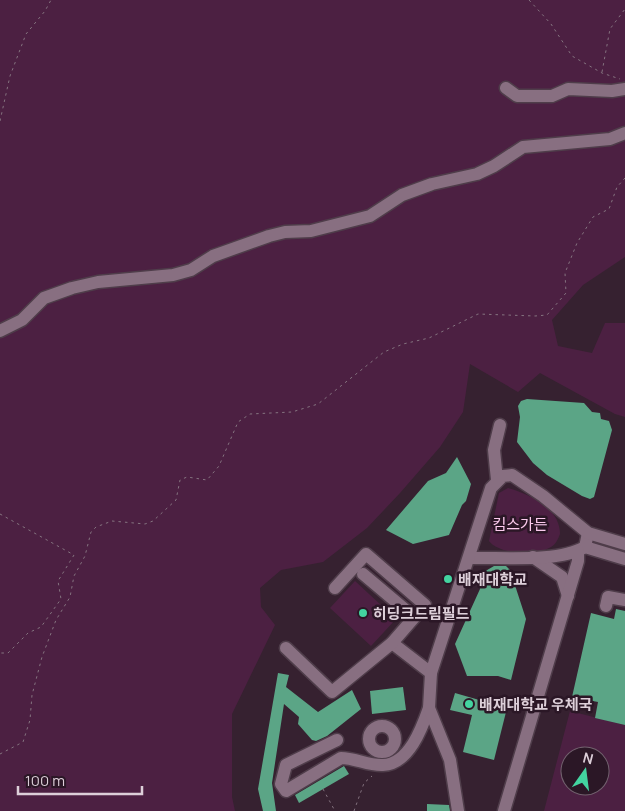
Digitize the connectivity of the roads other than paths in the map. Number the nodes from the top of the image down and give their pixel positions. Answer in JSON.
{"nodes":[{"id":1,"x":506,"y":88,"type":"dead end"},
{"id":2,"x":625,"y":89,"type":"edge"},
{"id":3,"x":625,"y":133,"type":"edge"},
{"id":4,"x":0,"y":331,"type":"edge"},
{"id":5,"x":500,"y":425,"type":"dead end"},
{"id":6,"x":497,"y":480,"type":"junction"},
{"id":7,"x":588,"y":533,"type":"junction"},
{"id":8,"x":625,"y":544,"type":"edge"},
{"id":9,"x":581,"y":549,"type":"junction"},
{"id":10,"x":533,"y":557,"type":"junction"},
{"id":11,"x":470,"y":558,"type":"junction"},
{"id":12,"x":625,"y":559,"type":"edge"},
{"id":13,"x":363,"y":574,"type":"dead end"},
{"id":14,"x":335,"y":588,"type":"dead end"},
{"id":15,"x":568,"y":596,"type":"junction"},
{"id":16,"x":625,"y":600,"type":"edge"},
{"id":17,"x":606,"y":606,"type":"dead end"},
{"id":18,"x":414,"y":617,"type":"junction"},
{"id":19,"x":392,"y":643,"type":"junction"},
{"id":20,"x":286,"y":648,"type":"dead end"},
{"id":21,"x":431,"y":673,"type":"junction"},
{"id":22,"x":429,"y":708,"type":"junction"},
{"id":23,"x":337,"y":740,"type":"dead end"},
{"id":24,"x":392,"y":747,"type":"dead end"},
{"id":25,"x":405,"y":755,"type":"junction"},
{"id":26,"x":458,"y":811,"type":"edge"},
{"id":27,"x":504,"y":811,"type":"edge"}],
"edges":[{"from":1,"to":2,"type":"lane"},
{"from":3,"to":4,"type":"lane"},
{"from":5,"to":6,"type":"lane"},
{"from":6,"to":7,"type":"lane"},
{"from":6,"to":11,"type":"lane"},
{"from":7,"to":8,"type":"lane"},
{"from":7,"to":9,"type":"lane"},
{"from":9,"to":10,"type":"lane"},
{"from":9,"to":12,"type":"lane"},
{"from":9,"to":15,"type":"lane"},
{"from":10,"to":11,"type":"lane"},
{"from":10,"to":15,"type":"lane"},
{"from":11,"to":21,"type":"lane"},
{"from":13,"to":18,"type":"lane"},
{"from":14,"to":18,"type":"lane"},
{"from":15,"to":27,"type":"lane"},
{"from":16,"to":17,"type":"lane"},
{"from":18,"to":19,"type":"lane"},
{"from":19,"to":20,"type":"lane"},
{"from":19,"to":21,"type":"lane"},
{"from":21,"to":22,"type":"lane"},
{"from":22,"to":25,"type":"lane"},
{"from":22,"to":26,"type":"lane"},
{"from":23,"to":25,"type":"lane"},
{"from":24,"to":25,"type":"lane"}]}
